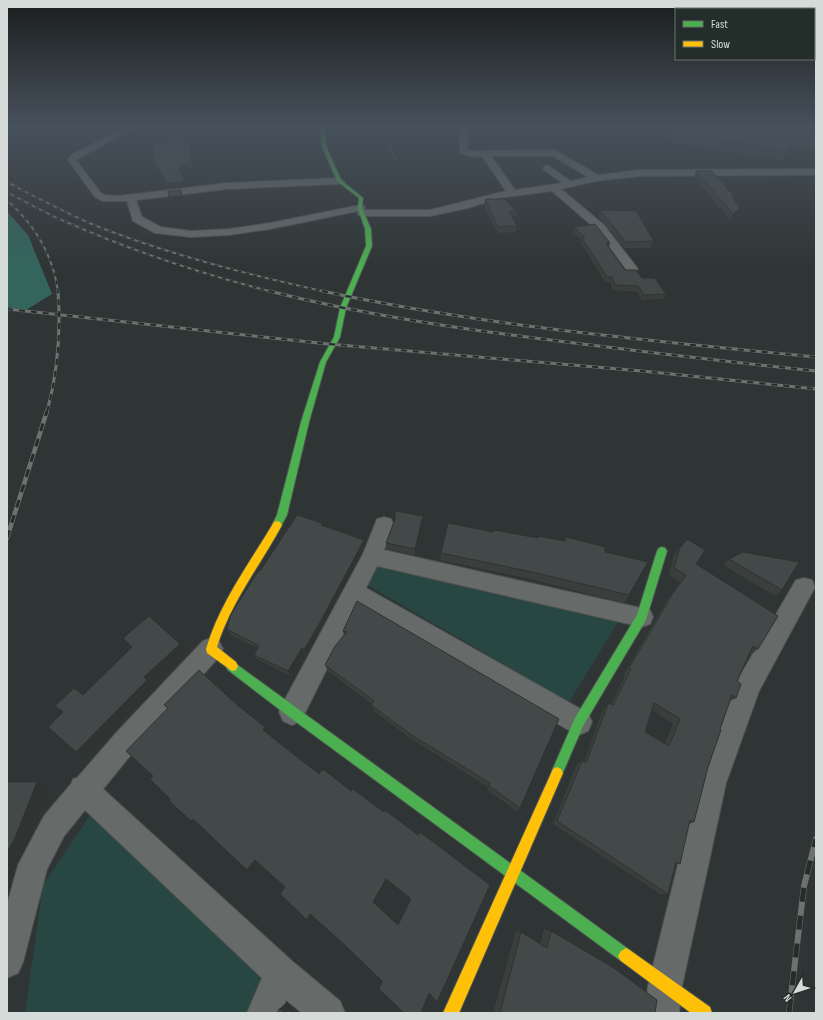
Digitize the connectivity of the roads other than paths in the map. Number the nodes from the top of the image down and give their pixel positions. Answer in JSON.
{"nodes":[{"id":1,"x":81,"y":173,"type":"edge"},
{"id":2,"x":335,"y":173,"type":"edge"},
{"id":3,"x":498,"y":173,"type":"edge"},
{"id":4,"x":553,"y":173,"type":"edge"},
{"id":5,"x":587,"y":173,"type":"edge"},
{"id":6,"x":651,"y":173,"type":"edge"},
{"id":7,"x":596,"y":178,"type":"junction"},
{"id":8,"x":339,"y":181,"type":"junction"},
{"id":9,"x":569,"y":184,"type":"junction"},
{"id":10,"x":554,"y":188,"type":"junction"},
{"id":11,"x":512,"y":193,"type":"junction"},
{"id":12,"x":131,"y":198,"type":"junction"},
{"id":13,"x":361,"y":210,"type":"junction"},
{"id":14,"x":632,"y":269,"type":"edge"},
{"id":15,"x":384,"y":525,"type":"dead end"},
{"id":16,"x":662,"y":551,"type":"dead end"},
{"id":17,"x":372,"y":556,"type":"junction"},
{"id":18,"x":804,"y":587,"type":"dead end"},
{"id":19,"x":353,"y":592,"type":"junction"},
{"id":20,"x":642,"y":617,"type":"junction"},
{"id":21,"x":211,"y":649,"type":"junction"},
{"id":22,"x":292,"y":712,"type":"junction"},
{"id":23,"x":579,"y":722,"type":"junction"},
{"id":24,"x":83,"y":789,"type":"junction"},
{"id":25,"x":512,"y":872,"type":"junction"},
{"id":26,"x":7,"y":962,"type":"edge"},
{"id":27,"x":280,"y":973,"type":"junction"},
{"id":28,"x":663,"y":999,"type":"edge"},
{"id":29,"x":264,"y":1013,"type":"edge"},
{"id":30,"x":328,"y":1013,"type":"edge"},
{"id":31,"x":451,"y":1013,"type":"edge"},
{"id":32,"x":704,"y":1013,"type":"edge"}],
"edges":[{"from":1,"to":12,"type":"street"},
{"from":2,"to":8,"type":"street"},
{"from":3,"to":11,"type":"street"},
{"from":4,"to":9,"type":"street"},
{"from":5,"to":7,"type":"street"},
{"from":6,"to":7,"type":"street"},
{"from":7,"to":9,"type":"street"},
{"from":8,"to":12,"type":"street"},
{"from":8,"to":13,"type":"street"},
{"from":9,"to":10,"type":"street"},
{"from":10,"to":11,"type":"street"},
{"from":10,"to":14,"type":"street"},
{"from":11,"to":13,"type":"street"},
{"from":12,"to":13,"type":"street"},
{"from":13,"to":21,"type":"street"},
{"from":15,"to":17,"type":"street"},
{"from":16,"to":20,"type":"street"},
{"from":17,"to":19,"type":"street"},
{"from":17,"to":20,"type":"street"},
{"from":18,"to":28,"type":"street"},
{"from":19,"to":22,"type":"street"},
{"from":19,"to":23,"type":"street"},
{"from":20,"to":23,"type":"street"},
{"from":21,"to":22,"type":"street"},
{"from":21,"to":24,"type":"street"},
{"from":22,"to":25,"type":"street"},
{"from":23,"to":25,"type":"street"},
{"from":24,"to":26,"type":"street"},
{"from":24,"to":27,"type":"street"},
{"from":25,"to":28,"type":"street"},
{"from":25,"to":31,"type":"street"},
{"from":27,"to":29,"type":"street"},
{"from":27,"to":30,"type":"street"},
{"from":28,"to":32,"type":"street"}]}
